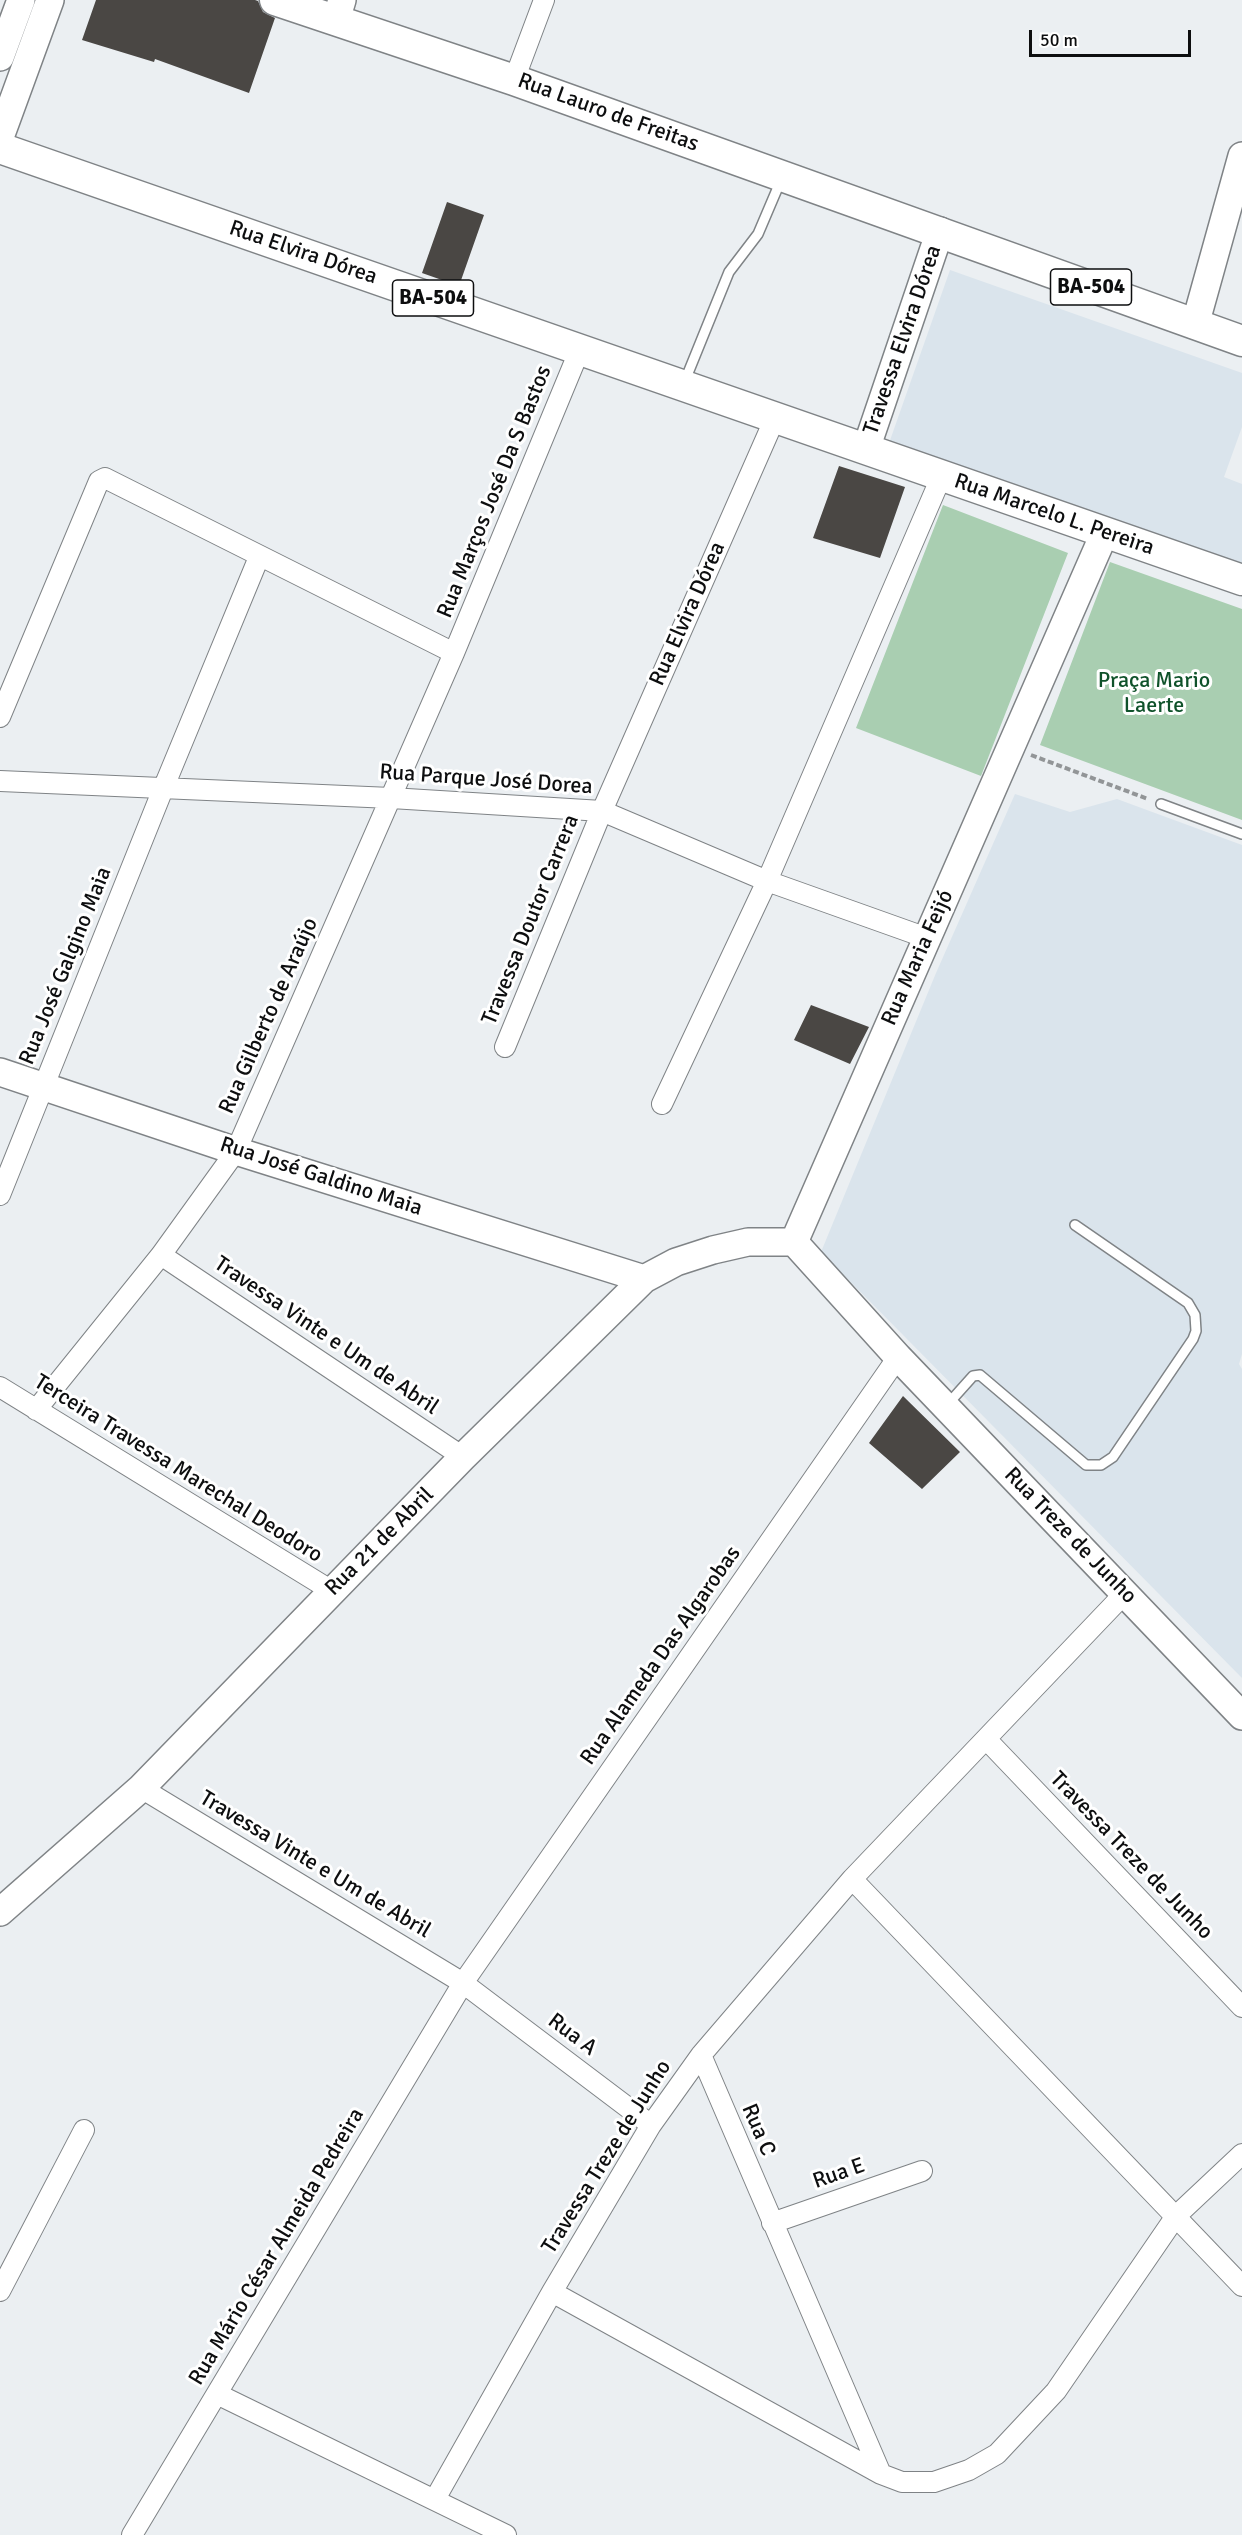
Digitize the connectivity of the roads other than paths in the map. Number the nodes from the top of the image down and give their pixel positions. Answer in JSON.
{"nodes":[{"id":1,"x":21,"y":0,"type":"edge"},
{"id":2,"x":50,"y":0,"type":"edge"},
{"id":3,"x":275,"y":0,"type":"edge"},
{"id":4,"x":544,"y":0,"type":"edge"},
{"id":5,"x":339,"y":10,"type":"edge"},
{"id":6,"x":0,"y":57,"type":"edge"},
{"id":7,"x":514,"y":80,"type":"junction"},
{"id":8,"x":0,"y":137,"type":"edge"},
{"id":9,"x":0,"y":148,"type":"edge"},
{"id":10,"x":1242,"y":156,"type":"edge"},
{"id":11,"x":783,"y":175,"type":"junction"},
{"id":12,"x":940,"y":231,"type":"junction"},
{"id":13,"x":1195,"y":325,"type":"junction"},
{"id":14,"x":1242,"y":341,"type":"edge"},
{"id":15,"x":580,"y":349,"type":"junction"},
{"id":16,"x":683,"y":386,"type":"junction"},
{"id":17,"x":775,"y":418,"type":"junction"},
{"id":18,"x":866,"y":449,"type":"junction"},
{"id":19,"x":942,"y":476,"type":"junction"},
{"id":20,"x":1105,"y":532,"type":"junction"},
{"id":21,"x":259,"y":557,"type":"junction"},
{"id":22,"x":1242,"y":580,"type":"edge"},
{"id":23,"x":454,"y":652,"type":"junction"},
{"id":24,"x":0,"y":717,"type":"edge"},
{"id":25,"x":0,"y":781,"type":"edge"},
{"id":26,"x":163,"y":789,"type":"junction"},
{"id":27,"x":392,"y":798,"type":"junction"},
{"id":28,"x":1161,"y":804,"type":"road end"},
{"id":29,"x":602,"y":811,"type":"junction"},
{"id":30,"x":1242,"y":834,"type":"edge"},
{"id":31,"x":767,"y":880,"type":"junction"},
{"id":32,"x":927,"y":938,"type":"junction"},
{"id":33,"x":505,"y":1047,"type":"dead end"},
{"id":34,"x":0,"y":1072,"type":"edge"},
{"id":35,"x":44,"y":1087,"type":"junction"},
{"id":36,"x":662,"y":1104,"type":"dead end"},
{"id":37,"x":236,"y":1151,"type":"junction"},
{"id":38,"x":0,"y":1195,"type":"edge"},
{"id":39,"x":1075,"y":1225,"type":"dead end"},
{"id":40,"x":794,"y":1242,"type":"junction"},
{"id":41,"x":161,"y":1255,"type":"junction"},
{"id":42,"x":644,"y":1280,"type":"junction"},
{"id":43,"x":898,"y":1357,"type":"junction"},
{"id":44,"x":0,"y":1387,"type":"edge"},
{"id":45,"x":946,"y":1407,"type":"junction"},
{"id":46,"x":36,"y":1410,"type":"junction"},
{"id":47,"x":463,"y":1457,"type":"junction"},
{"id":48,"x":332,"y":1591,"type":"junction"},
{"id":49,"x":1125,"y":1593,"type":"junction"},
{"id":50,"x":1242,"y":1716,"type":"edge"},
{"id":51,"x":986,"y":1739,"type":"junction"},
{"id":52,"x":141,"y":1788,"type":"junction"},
{"id":53,"x":852,"y":1879,"type":"junction"},
{"id":54,"x":0,"y":1912,"type":"edge"},
{"id":55,"x":463,"y":1983,"type":"junction"},
{"id":56,"x":1242,"y":2007,"type":"edge"},
{"id":57,"x":701,"y":2055,"type":"junction"},
{"id":58,"x":651,"y":2125,"type":"junction"},
{"id":59,"x":84,"y":2130,"type":"dead end"},
{"id":60,"x":1242,"y":2154,"type":"edge"},
{"id":61,"x":922,"y":2171,"type":"dead end"},
{"id":62,"x":1176,"y":2216,"type":"junction"},
{"id":63,"x":772,"y":2223,"type":"junction"},
{"id":64,"x":1242,"y":2286,"type":"edge"},
{"id":65,"x":0,"y":2291,"type":"edge"},
{"id":66,"x":552,"y":2292,"type":"junction"},
{"id":67,"x":217,"y":2394,"type":"junction"},
{"id":68,"x":881,"y":2474,"type":"junction"},
{"id":69,"x":435,"y":2499,"type":"junction"},
{"id":70,"x":132,"y":2535,"type":"edge"},
{"id":71,"x":506,"y":2535,"type":"edge"}],
"edges":[{"from":1,"to":6,"type":"street"},
{"from":2,"to":8,"type":"street"},
{"from":3,"to":5,"type":"main road","name":"Rua Lauro de Freitas","number":"BA-504"},
{"from":4,"to":7,"type":"street"},
{"from":5,"to":7,"type":"main road","name":"Rua Lauro de Freitas","number":"BA-504"},
{"from":7,"to":11,"type":"main road","name":"Rua Lauro de Freitas","number":"BA-504"},
{"from":9,"to":15,"type":"main road","name":"Rua Elvira Dórea","number":"BA-504"},
{"from":10,"to":13,"type":"street"},
{"from":11,"to":12,"type":"main road","name":"Rua Lauro de Freitas","number":"BA-504"},
{"from":11,"to":16,"type":"lane"},
{"from":12,"to":13,"type":"main road","number":"BA-504"},
{"from":12,"to":18,"type":"street","name":"Travessa Elvira Dórea"},
{"from":13,"to":14,"type":"main road","number":"BA-504"},
{"from":15,"to":16,"type":"main road","name":"Rua Elvira Dórea","number":"BA-504"},
{"from":15,"to":23,"type":"street","name":"Rua Marços José Da S Bastos"},
{"from":16,"to":17,"type":"main road","name":"Rua Elvira Dórea","number":"BA-504"},
{"from":17,"to":18,"type":"main road","name":"Rua Elvira Dórea","number":"BA-504"},
{"from":17,"to":29,"type":"street","name":"Rua Elvira Dórea"},
{"from":18,"to":19,"type":"main road","name":"Rua Marcelo L. Pereira","number":"BA-504"},
{"from":19,"to":20,"type":"main road","name":"Rua Marcelo L. Pereira","number":"BA-504"},
{"from":19,"to":31,"type":"street"},
{"from":20,"to":22,"type":"main road","name":"Rua Marcelo L. Pereira","number":"BA-504"},
{"from":20,"to":32,"type":"street","name":"Rua Maria Feijó"},
{"from":21,"to":23,"type":"street"},
{"from":21,"to":24,"type":"street"},
{"from":21,"to":26,"type":"street"},
{"from":23,"to":27,"type":"street","name":"Rua Marços José Da S Bastos"},
{"from":25,"to":26,"type":"street","name":"Rua Parque José Dorea"},
{"from":26,"to":27,"type":"street","name":"Rua Parque José Dorea"},
{"from":26,"to":35,"type":"street","name":"Rua José Galgino Maia"},
{"from":27,"to":29,"type":"street","name":"Rua Parque José Dorea"},
{"from":27,"to":37,"type":"street","name":"Rua Gilberto de Araújo"},
{"from":28,"to":30,"type":"lane"},
{"from":29,"to":31,"type":"street","name":"Rua Parque José Dorea"},
{"from":29,"to":33,"type":"street","name":"Travessa Doutor Carrera"},
{"from":31,"to":32,"type":"street","name":"Rua Parque José Dorea"},
{"from":31,"to":36,"type":"street"},
{"from":32,"to":40,"type":"street","name":"Rua Maria Feijó"},
{"from":34,"to":35,"type":"street","name":"Rua José Galdino Maia"},
{"from":35,"to":37,"type":"street","name":"Rua José Galdino Maia"},
{"from":35,"to":38,"type":"street","name":"Rua José Galgino Maia"},
{"from":37,"to":41,"type":"street","name":"Rua Gilberto de Araújo"},
{"from":37,"to":42,"type":"street","name":"Rua José Galdino Maia"},
{"from":39,"to":45,"type":"lane"},
{"from":40,"to":42,"type":"street","name":"Rua 21 de Abril"},
{"from":40,"to":43,"type":"street"},
{"from":41,"to":46,"type":"street","name":"Rua Gilberto de Araújo"},
{"from":41,"to":47,"type":"street","name":"Travessa Vinte e Um de Abril"},
{"from":42,"to":47,"type":"street","name":"Rua 21 de Abril"},
{"from":43,"to":45,"type":"street","name":"Rua Treze de Junho"},
{"from":43,"to":55,"type":"street","name":"Rua Alameda Das Algarobas"},
{"from":44,"to":46,"type":"street","name":"Terceira Travessa Marechal Deodoro"},
{"from":45,"to":49,"type":"street","name":"Rua Treze de Junho"},
{"from":46,"to":48,"type":"street","name":"Terceira Travessa Marechal Deodoro"},
{"from":47,"to":48,"type":"street","name":"Rua 21 de Abril"},
{"from":48,"to":52,"type":"street","name":"Rua 21 de Abril"},
{"from":49,"to":50,"type":"street","name":"Rua Treze de Junho"},
{"from":49,"to":51,"type":"street","name":"Travessa Treze de Junho"},
{"from":51,"to":53,"type":"street","name":"Travessa Treze de Junho"},
{"from":51,"to":56,"type":"street","name":"Travessa Treze de Junho"},
{"from":52,"to":54,"type":"street","name":"Rua 21 de Abril"},
{"from":52,"to":55,"type":"street","name":"Travessa Vinte e Um de Abril"},
{"from":53,"to":57,"type":"street","name":"Travessa Treze de Junho"},
{"from":53,"to":62,"type":"street"},
{"from":55,"to":58,"type":"street","name":"Rua A"},
{"from":55,"to":67,"type":"street","name":"Rua Mário César Almeida Pedreira"},
{"from":57,"to":58,"type":"street","name":"Travessa Treze de Junho"},
{"from":57,"to":63,"type":"street","name":"Rua C"},
{"from":58,"to":66,"type":"street","name":"Travessa Treze de Junho"},
{"from":59,"to":65,"type":"street"},
{"from":60,"to":62,"type":"street"},
{"from":61,"to":63,"type":"street","name":"Rua E"},
{"from":62,"to":64,"type":"street"},
{"from":62,"to":68,"type":"street"},
{"from":63,"to":68,"type":"street","name":"Rua C"},
{"from":66,"to":68,"type":"street"},
{"from":66,"to":69,"type":"street","name":"Travessa Treze de Junho"},
{"from":67,"to":69,"type":"street"},
{"from":67,"to":70,"type":"street","name":"Rua Mário César Almeida Pedreira"},
{"from":69,"to":71,"type":"street"}]}
